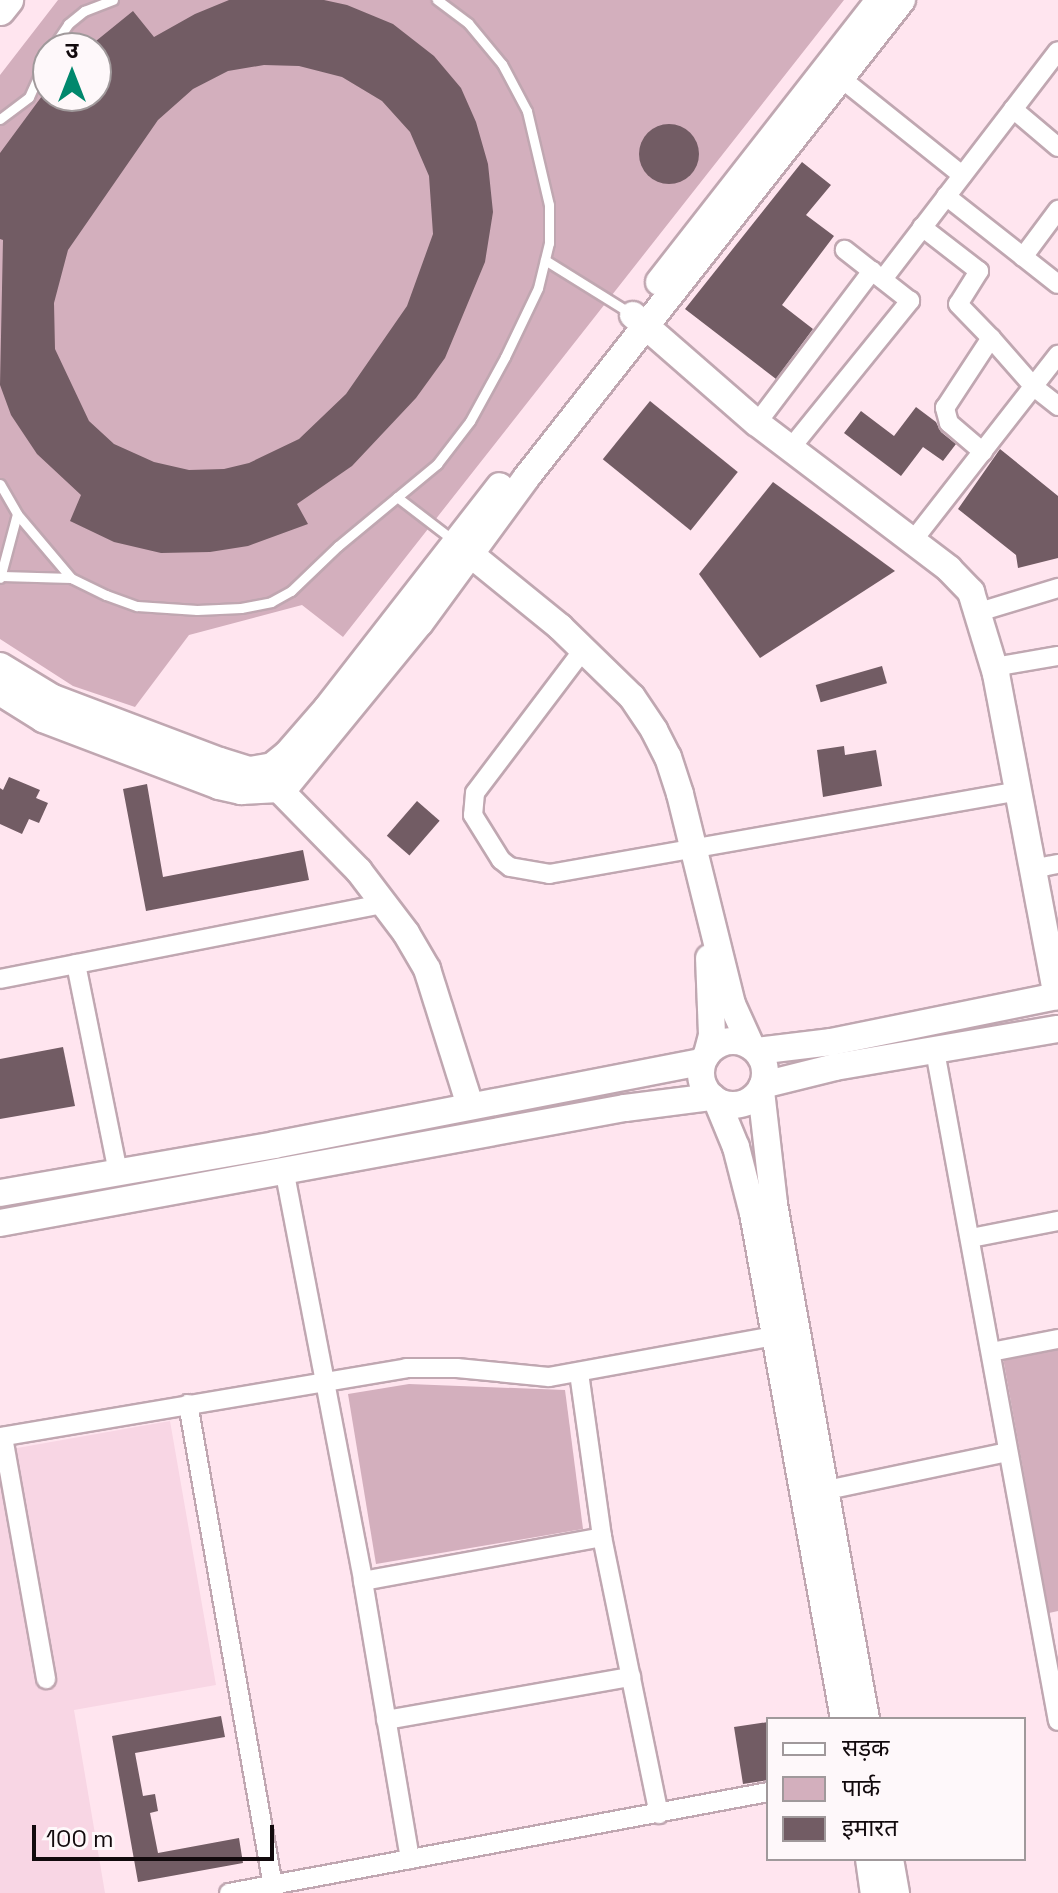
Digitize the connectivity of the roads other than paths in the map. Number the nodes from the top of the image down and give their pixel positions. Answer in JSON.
{"nodes":[{"id":1,"x":8,"y":0,"type":"edge"},
{"id":2,"x":113,"y":0,"type":"edge"},
{"id":3,"x":437,"y":0,"type":"edge"},
{"id":4,"x":879,"y":0,"type":"edge"},
{"id":5,"x":902,"y":0,"type":"edge"},
{"id":6,"x":0,"y":10,"type":"edge"},
{"id":7,"x":63,"y":32,"type":"edge"},
{"id":8,"x":1058,"y":51,"type":"edge"},
{"id":9,"x":842,"y":79,"type":"junction"},
{"id":10,"x":32,"y":90,"type":"edge"},
{"id":11,"x":1013,"y":109,"type":"junction"},
{"id":12,"x":0,"y":119,"type":"edge"},
{"id":13,"x":1058,"y":147,"type":"edge"},
{"id":14,"x":962,"y":175,"type":"junction"},
{"id":15,"x":946,"y":196,"type":"junction"},
{"id":16,"x":1058,"y":210,"type":"edge"},
{"id":17,"x":922,"y":227,"type":"junction"},
{"id":18,"x":845,"y":250,"type":"dead end"},
{"id":19,"x":1023,"y":257,"type":"junction"},
{"id":20,"x":545,"y":260,"type":"junction"},
{"id":21,"x":878,"y":275,"type":"junction"},
{"id":22,"x":1058,"y":284,"type":"edge"},
{"id":23,"x":639,"y":320,"type":"junction"},
{"id":24,"x":991,"y":338,"type":"junction"},
{"id":25,"x":1058,"y":355,"type":"edge"},
{"id":26,"x":1034,"y":387,"type":"junction"},
{"id":27,"x":1058,"y":406,"type":"edge"},
{"id":28,"x":757,"y":423,"type":"junction"},
{"id":29,"x":790,"y":449,"type":"junction"},
{"id":30,"x":983,"y":452,"type":"junction"},
{"id":31,"x":0,"y":484,"type":"edge"},
{"id":32,"x":397,"y":497,"type":"junction"},
{"id":33,"x":17,"y":514,"type":"junction"},
{"id":34,"x":911,"y":543,"type":"junction"},
{"id":35,"x":464,"y":548,"type":"junction"},
{"id":36,"x":1,"y":577,"type":"edge"},
{"id":37,"x":71,"y":578,"type":"junction"},
{"id":38,"x":1058,"y":588,"type":"edge"},
{"id":39,"x":979,"y":612,"type":"junction"},
{"id":40,"x":583,"y":650,"type":"junction"},
{"id":41,"x":1058,"y":656,"type":"edge"},
{"id":42,"x":0,"y":666,"type":"edge"},
{"id":43,"x":994,"y":667,"type":"junction"},
{"id":44,"x":0,"y":692,"type":"edge"},
{"id":45,"x":259,"y":769,"type":"junction"},
{"id":46,"x":279,"y":789,"type":"junction"},
{"id":47,"x":1016,"y":792,"type":"junction"},
{"id":48,"x":692,"y":849,"type":"junction"},
{"id":49,"x":1058,"y":864,"type":"edge"},
{"id":50,"x":1032,"y":869,"type":"junction"},
{"id":51,"x":387,"y":903,"type":"junction"},
{"id":52,"x":710,"y":924,"type":"junction"},
{"id":53,"x":76,"y":964,"type":"junction"},
{"id":54,"x":0,"y":979,"type":"edge"},
{"id":55,"x":1057,"y":996,"type":"edge"},
{"id":56,"x":1058,"y":1029,"type":"edge"},
{"id":57,"x":754,"y":1048,"type":"junction"},
{"id":58,"x":935,"y":1051,"type":"junction"},
{"id":59,"x":705,"y":1058,"type":"junction"},
{"id":60,"x":762,"y":1088,"type":"junction"},
{"id":61,"x":715,"y":1099,"type":"junction"},
{"id":62,"x":470,"y":1105,"type":"junction"},
{"id":63,"x":284,"y":1169,"type":"junction"},
{"id":64,"x":118,"y":1172,"type":"junction"},
{"id":65,"x":0,"y":1193,"type":"edge"},
{"id":66,"x":1058,"y":1221,"type":"edge"},
{"id":67,"x":0,"y":1223,"type":"edge"},
{"id":68,"x":971,"y":1238,"type":"junction"},
{"id":69,"x":786,"y":1334,"type":"junction"},
{"id":70,"x":1058,"y":1339,"type":"edge"},
{"id":71,"x":991,"y":1352,"type":"junction"},
{"id":72,"x":579,"y":1373,"type":"junction"},
{"id":73,"x":325,"y":1380,"type":"junction"},
{"id":74,"x":188,"y":1404,"type":"junction"},
{"id":75,"x":2,"y":1437,"type":"edge"},
{"id":76,"x":1007,"y":1452,"type":"junction"},
{"id":77,"x":827,"y":1490,"type":"junction"},
{"id":78,"x":602,"y":1537,"type":"junction"},
{"id":79,"x":363,"y":1581,"type":"junction"},
{"id":80,"x":1049,"y":1622,"type":"edge"},
{"id":81,"x":631,"y":1677,"type":"junction"},
{"id":82,"x":46,"y":1679,"type":"dead end"},
{"id":83,"x":844,"y":1717,"type":"edge"},
{"id":84,"x":866,"y":1717,"type":"edge"},
{"id":85,"x":386,"y":1720,"type":"junction"},
{"id":86,"x":1058,"y":1721,"type":"edge"},
{"id":87,"x":766,"y":1792,"type":"edge"},
{"id":88,"x":659,"y":1814,"type":"junction"},
{"id":89,"x":410,"y":1859,"type":"junction"},
{"id":90,"x":869,"y":1861,"type":"edge"},
{"id":91,"x":890,"y":1861,"type":"edge"},
{"id":92,"x":273,"y":1889,"type":"edge"},
{"id":93,"x":229,"y":1893,"type":"edge"},
{"id":94,"x":874,"y":1893,"type":"edge"},
{"id":95,"x":896,"y":1893,"type":"edge"}],
"edges":[{"from":1,"to":6,"type":"main road"},
{"from":2,"to":7,"type":"lane"},
{"from":3,"to":20,"type":"lane"},
{"from":4,"to":23,"type":"street"},
{"from":5,"to":9,"type":"street"},
{"from":8,"to":11,"type":"street"},
{"from":9,"to":14,"type":"street"},
{"from":9,"to":23,"type":"street"},
{"from":10,"to":12,"type":"lane"},
{"from":11,"to":13,"type":"street"},
{"from":11,"to":14,"type":"street"},
{"from":14,"to":15,"type":"street"},
{"from":15,"to":17,"type":"street"},
{"from":15,"to":19,"type":"street"},
{"from":16,"to":19,"type":"street"},
{"from":17,"to":21,"type":"street"},
{"from":17,"to":24,"type":"street"},
{"from":18,"to":21,"type":"street"},
{"from":19,"to":22,"type":"street"},
{"from":20,"to":23,"type":"lane"},
{"from":20,"to":32,"type":"lane"},
{"from":21,"to":28,"type":"street"},
{"from":21,"to":29,"type":"street"},
{"from":23,"to":28,"type":"street"},
{"from":23,"to":35,"type":"street"},
{"from":24,"to":26,"type":"street"},
{"from":24,"to":30,"type":"street"},
{"from":25,"to":26,"type":"street"},
{"from":26,"to":27,"type":"street"},
{"from":26,"to":30,"type":"street"},
{"from":28,"to":29,"type":"street"},
{"from":29,"to":34,"type":"street"},
{"from":30,"to":34,"type":"street"},
{"from":31,"to":33,"type":"lane"},
{"from":32,"to":35,"type":"lane"},
{"from":32,"to":37,"type":"lane"},
{"from":33,"to":36,"type":"lane"},
{"from":33,"to":37,"type":"lane"},
{"from":34,"to":39,"type":"street"},
{"from":35,"to":40,"type":"street"},
{"from":35,"to":45,"type":"street"},
{"from":35,"to":46,"type":"street"},
{"from":36,"to":37,"type":"lane"},
{"from":38,"to":39,"type":"street"},
{"from":39,"to":43,"type":"street"},
{"from":40,"to":48,"type":"street"},
{"from":40,"to":48,"type":"street"},
{"from":41,"to":43,"type":"street"},
{"from":42,"to":45,"type":"street"},
{"from":43,"to":47,"type":"street"},
{"from":44,"to":46,"type":"street"},
{"from":45,"to":46,"type":"street"},
{"from":46,"to":51,"type":"street"},
{"from":47,"to":48,"type":"street"},
{"from":47,"to":50,"type":"street"},
{"from":48,"to":52,"type":"street"},
{"from":49,"to":50,"type":"street"},
{"from":50,"to":55,"type":"street"},
{"from":51,"to":53,"type":"street"},
{"from":51,"to":62,"type":"street"},
{"from":52,"to":57,"type":"street"},
{"from":52,"to":59,"type":"street"},
{"from":53,"to":54,"type":"street"},
{"from":53,"to":64,"type":"street"},
{"from":55,"to":57,"type":"street"},
{"from":56,"to":58,"type":"street"},
{"from":57,"to":59,"type":"street"},
{"from":57,"to":60,"type":"street"},
{"from":58,"to":60,"type":"street"},
{"from":58,"to":68,"type":"street"},
{"from":59,"to":61,"type":"street"},
{"from":59,"to":62,"type":"street"},
{"from":60,"to":61,"type":"street"},
{"from":60,"to":69,"type":"street"},
{"from":61,"to":63,"type":"street"},
{"from":61,"to":69,"type":"street"},
{"from":62,"to":64,"type":"street"},
{"from":63,"to":67,"type":"street"},
{"from":63,"to":73,"type":"street"},
{"from":64,"to":65,"type":"street"},
{"from":66,"to":68,"type":"street"},
{"from":68,"to":71,"type":"street"},
{"from":69,"to":72,"type":"street"},
{"from":69,"to":77,"type":"street"},
{"from":69,"to":83,"type":"street"},
{"from":70,"to":71,"type":"street"},
{"from":71,"to":76,"type":"street"},
{"from":72,"to":73,"type":"street"},
{"from":72,"to":78,"type":"street"},
{"from":73,"to":74,"type":"street"},
{"from":73,"to":79,"type":"street"},
{"from":74,"to":75,"type":"street"},
{"from":74,"to":92,"type":"street"},
{"from":75,"to":82,"type":"street"},
{"from":76,"to":77,"type":"street"},
{"from":76,"to":80,"type":"street"},
{"from":77,"to":84,"type":"street"},
{"from":78,"to":79,"type":"street"},
{"from":78,"to":81,"type":"street"},
{"from":79,"to":85,"type":"street"},
{"from":80,"to":86,"type":"street"},
{"from":81,"to":85,"type":"street"},
{"from":81,"to":88,"type":"street"},
{"from":85,"to":89,"type":"street"},
{"from":87,"to":88,"type":"street"},
{"from":88,"to":89,"type":"street"},
{"from":89,"to":92,"type":"street"},
{"from":90,"to":94,"type":"street"},
{"from":91,"to":95,"type":"street"},
{"from":92,"to":93,"type":"street"}]}
